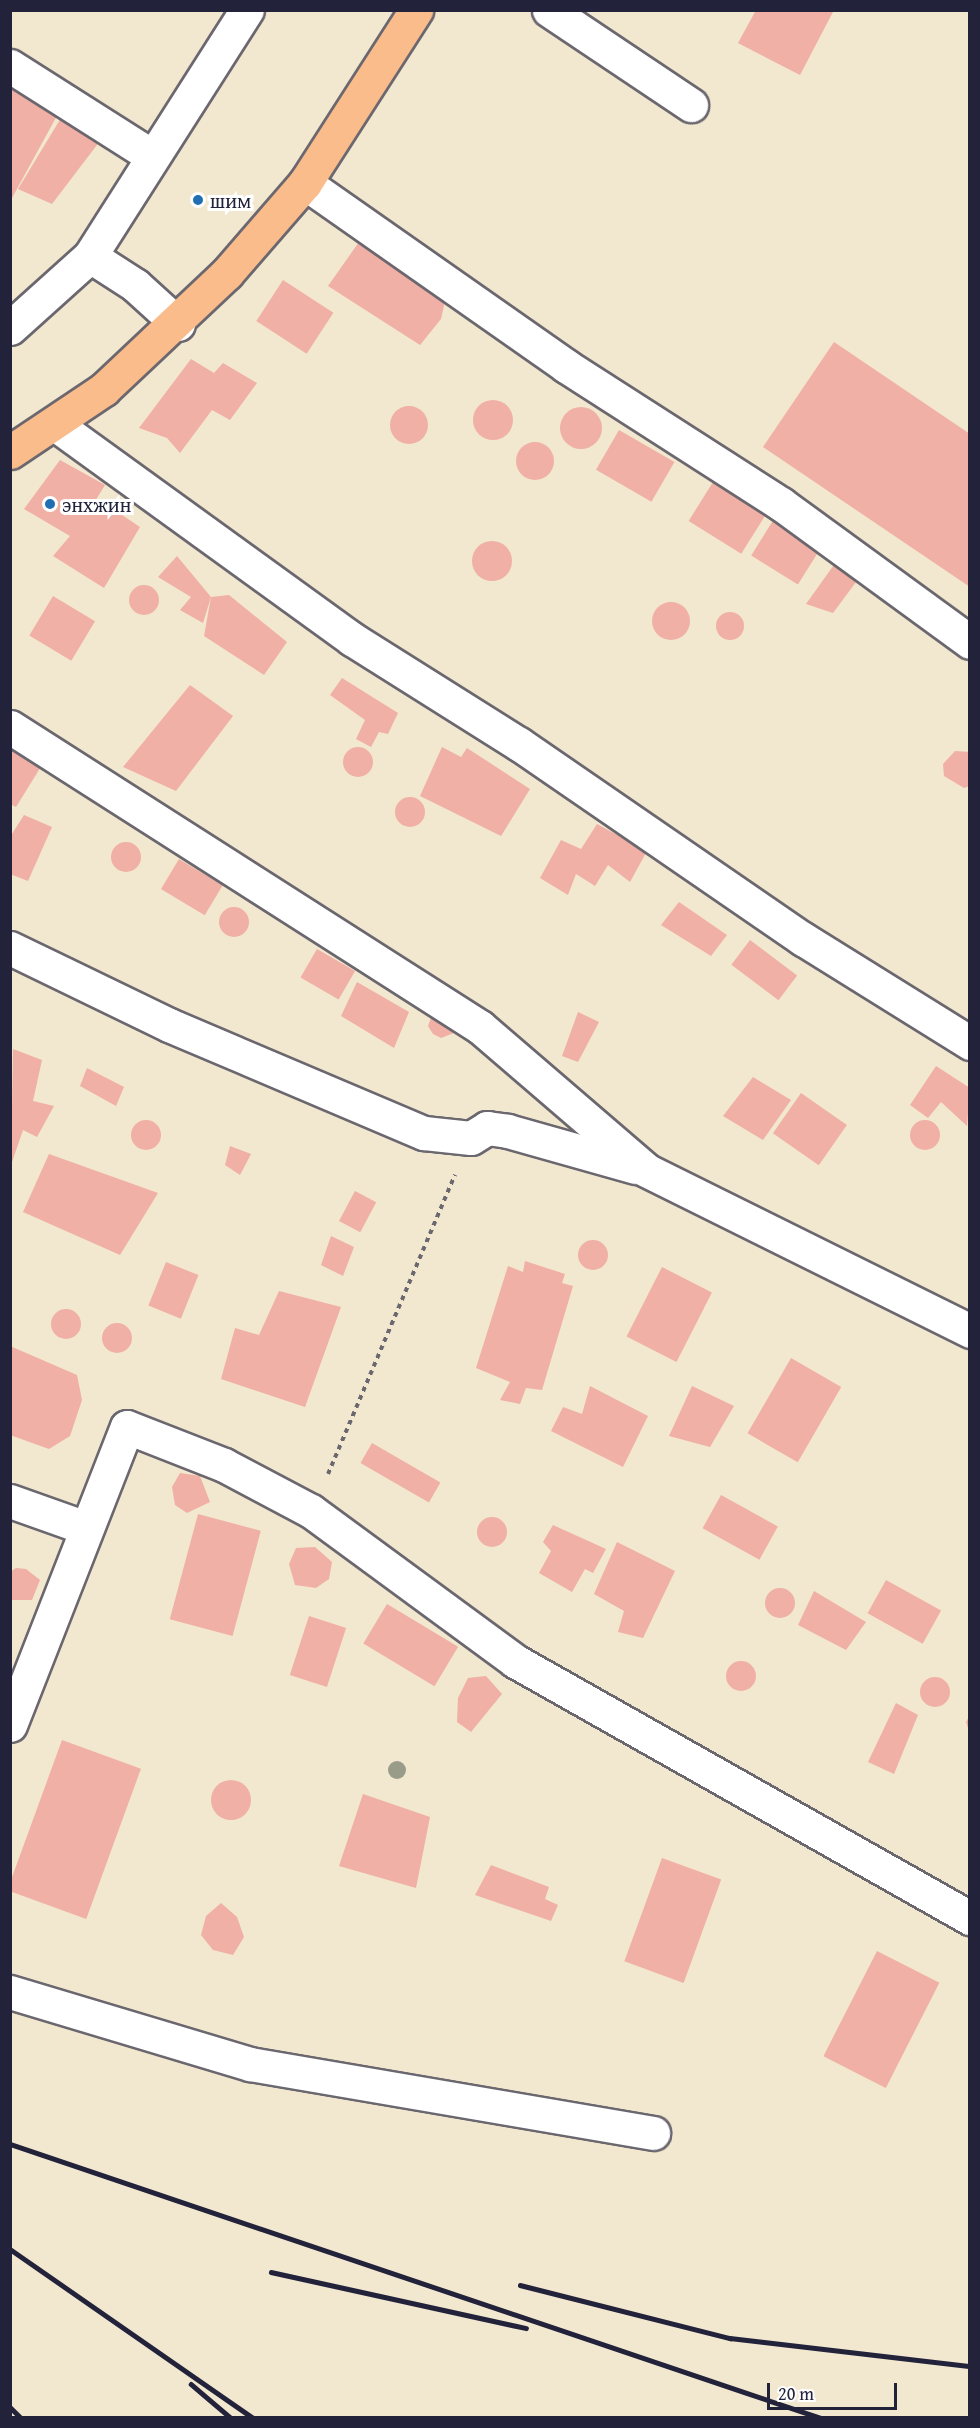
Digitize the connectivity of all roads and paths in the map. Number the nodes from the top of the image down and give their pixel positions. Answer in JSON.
{"nodes":[{"id":1,"x":247,"y":10,"type":"edge"},
{"id":2,"x":416,"y":10,"type":"edge"},
{"id":3,"x":549,"y":10,"type":"edge"},
{"id":4,"x":10,"y":66,"type":"edge"},
{"id":5,"x":691,"y":105,"type":"dead end"},
{"id":6,"x":152,"y":156,"type":"junction"},
{"id":7,"x":305,"y":183,"type":"junction"},
{"id":8,"x":90,"y":256,"type":"junction"},
{"id":9,"x":178,"y":324,"type":"junction"},
{"id":10,"x":10,"y":328,"type":"edge"},
{"id":11,"x":55,"y":424,"type":"junction"},
{"id":12,"x":12,"y":448,"type":"edge"},
{"id":13,"x":969,"y":642,"type":"edge"},
{"id":14,"x":10,"y":727,"type":"edge"},
{"id":15,"x":10,"y":948,"type":"edge"},
{"id":16,"x":969,"y":1043,"type":"edge"},
{"id":17,"x":471,"y":1138,"type":"junction"},
{"id":18,"x":646,"y":1170,"type":"junction"},
{"id":19,"x":969,"y":1331,"type":"edge"},
{"id":20,"x":10,"y":1501,"type":"edge"},
{"id":21,"x":311,"y":1511,"type":"junction"},
{"id":22,"x":83,"y":1527,"type":"junction"},
{"id":23,"x":10,"y":1725,"type":"edge"},
{"id":24,"x":969,"y":1918,"type":"edge"},
{"id":25,"x":10,"y":1992,"type":"edge"},
{"id":26,"x":653,"y":2133,"type":"dead end"}],
"edges":[{"from":1,"to":6,"type":"street"},
{"from":2,"to":7,"type":"main road"},
{"from":3,"to":5,"type":"street"},
{"from":4,"to":6,"type":"street"},
{"from":6,"to":8,"type":"street"},
{"from":7,"to":9,"type":"main road"},
{"from":7,"to":13,"type":"street"},
{"from":8,"to":9,"type":"street"},
{"from":8,"to":10,"type":"street"},
{"from":9,"to":11,"type":"main road"},
{"from":11,"to":12,"type":"main road"},
{"from":11,"to":16,"type":"street"},
{"from":14,"to":18,"type":"street"},
{"from":15,"to":17,"type":"street"},
{"from":17,"to":18,"type":"street"},
{"from":17,"to":21,"type":"path"},
{"from":18,"to":19,"type":"street"},
{"from":20,"to":22,"type":"street"},
{"from":21,"to":22,"type":"street"},
{"from":21,"to":24,"type":"street"},
{"from":22,"to":23,"type":"street"},
{"from":25,"to":26,"type":"street"}]}
